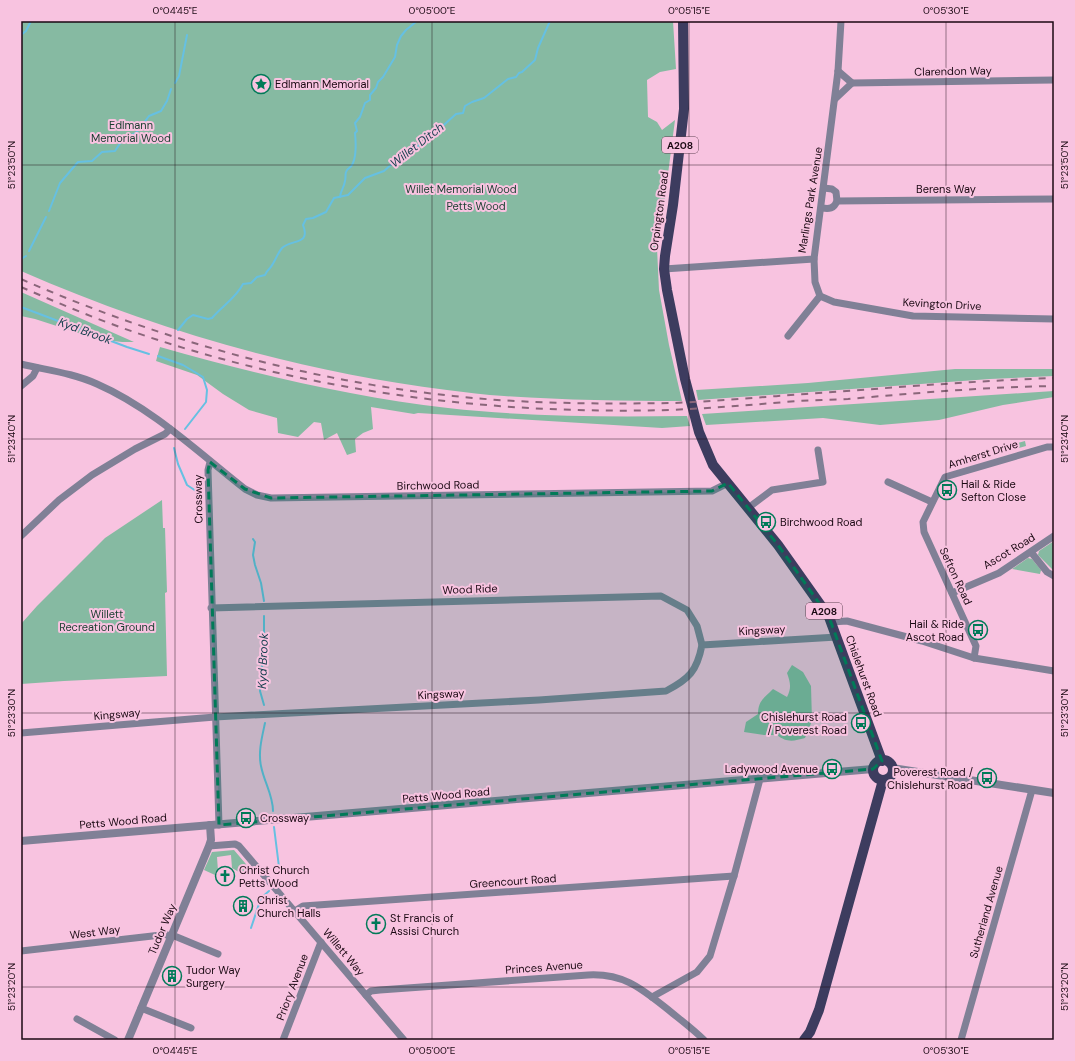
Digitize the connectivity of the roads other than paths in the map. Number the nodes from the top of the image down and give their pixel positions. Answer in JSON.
{"nodes":[{"id":1,"x":683,"y":21,"type":"edge"},
{"id":2,"x":841,"y":21,"type":"edge"},
{"id":3,"x":838,"y":71,"type":"junction"},
{"id":4,"x":1054,"y":80,"type":"edge"},
{"id":5,"x":852,"y":83,"type":"junction"},
{"id":6,"x":835,"y":99,"type":"junction"},
{"id":7,"x":824,"y":188,"type":"junction"},
{"id":8,"x":1054,"y":199,"type":"edge"},
{"id":9,"x":837,"y":201,"type":"junction"},
{"id":10,"x":822,"y":208,"type":"junction"},
{"id":11,"x":814,"y":259,"type":"junction"},
{"id":12,"x":664,"y":269,"type":"junction"},
{"id":13,"x":820,"y":296,"type":"junction"},
{"id":14,"x":1054,"y":319,"type":"edge"},
{"id":15,"x":788,"y":336,"type":"dead end"},
{"id":16,"x":21,"y":364,"type":"edge"},
{"id":17,"x":37,"y":368,"type":"junction"},
{"id":18,"x":685,"y":378,"type":"joint"},
{"id":19,"x":21,"y":386,"type":"edge"},
{"id":20,"x":170,"y":429,"type":"junction"},
{"id":21,"x":1054,"y":447,"type":"edge"},
{"id":22,"x":818,"y":450,"type":"dead end"},
{"id":23,"x":210,"y":462,"type":"junction"},
{"id":24,"x":888,"y":482,"type":"dead end"},
{"id":25,"x":728,"y":483,"type":"junction"},
{"id":26,"x":932,"y":502,"type":"junction"},
{"id":27,"x":748,"y":508,"type":"junction"},
{"id":28,"x":21,"y":536,"type":"edge"},
{"id":29,"x":1054,"y":536,"type":"edge"},
{"id":30,"x":1031,"y":552,"type":"junction"},
{"id":31,"x":1054,"y":576,"type":"edge"},
{"id":32,"x":952,"y":593,"type":"junction"},
{"id":33,"x":211,"y":608,"type":"junction"},
{"id":34,"x":831,"y":622,"type":"junction"},
{"id":35,"x":836,"y":637,"type":"junction"},
{"id":36,"x":702,"y":645,"type":"junction"},
{"id":37,"x":974,"y":658,"type":"junction"},
{"id":38,"x":1054,"y":671,"type":"edge"},
{"id":39,"x":214,"y":717,"type":"junction"},
{"id":40,"x":21,"y":733,"type":"edge"},
{"id":41,"x":882,"y":761,"type":"junction"},
{"id":42,"x":892,"y":768,"type":"junction"},
{"id":43,"x":873,"y":769,"type":"junction"},
{"id":44,"x":760,"y":779,"type":"junction"},
{"id":45,"x":883,"y":780,"type":"junction"},
{"id":46,"x":1032,"y":790,"type":"junction"},
{"id":47,"x":1054,"y":794,"type":"edge"},
{"id":48,"x":214,"y":825,"type":"junction"},
{"id":49,"x":21,"y":841,"type":"edge"},
{"id":50,"x":210,"y":846,"type":"junction"},
{"id":51,"x":734,"y":876,"type":"junction"},
{"id":52,"x":295,"y":911,"type":"junction"},
{"id":53,"x":171,"y":936,"type":"junction"},
{"id":54,"x":321,"y":942,"type":"junction"},
{"id":55,"x":21,"y":951,"type":"edge"},
{"id":56,"x":218,"y":954,"type":"dead end"},
{"id":57,"x":366,"y":995,"type":"junction"},
{"id":58,"x":652,"y":997,"type":"junction"},
{"id":59,"x":141,"y":1008,"type":"junction"},
{"id":60,"x":77,"y":1019,"type":"dead end"},
{"id":61,"x":191,"y":1028,"type":"dead end"},
{"id":62,"x":809,"y":1037,"type":"edge"},
{"id":63,"x":115,"y":1040,"type":"edge"},
{"id":64,"x":128,"y":1040,"type":"edge"},
{"id":65,"x":283,"y":1040,"type":"edge"},
{"id":66,"x":404,"y":1040,"type":"edge"},
{"id":67,"x":704,"y":1040,"type":"edge"},
{"id":68,"x":961,"y":1040,"type":"edge"}],
"edges":[{"from":1,"to":12,"type":"main road","name":"Orpington Road","number":"A208"},
{"from":2,"to":3,"type":"street","name":"Marlings Park Avenue"},
{"from":3,"to":5,"type":"street"},
{"from":3,"to":6,"type":"street","name":"Marlings Park Avenue"},
{"from":4,"to":5,"type":"street","name":"Clarendon Way"},
{"from":5,"to":6,"type":"street"},
{"from":6,"to":7,"type":"street","name":"Marlings Park Avenue"},
{"from":7,"to":9,"type":"street"},
{"from":7,"to":10,"type":"street","name":"Marlings Park Avenue"},
{"from":8,"to":9,"type":"street","name":"Berens Way"},
{"from":9,"to":10,"type":"street","name":"Berens Way"},
{"from":10,"to":11,"type":"street","name":"Marlings Park Avenue"},
{"from":11,"to":12,"type":"street","name":"Marlings Park Avenue"},
{"from":11,"to":13,"type":"street"},
{"from":12,"to":18,"type":"main road","name":"Orpington Road","number":"A208"},
{"from":13,"to":14,"type":"street","name":"Kevington Drive"},
{"from":13,"to":15,"type":"street"},
{"from":16,"to":17,"type":"street","name":"Birchwood Road"},
{"from":17,"to":19,"type":"street"},
{"from":17,"to":20,"type":"street","name":"Birchwood Road"},
{"from":18,"to":25,"type":"main road","name":"Chislehurst Road","number":"A208"},
{"from":20,"to":23,"type":"street","name":"Birchwood Road"},
{"from":20,"to":28,"type":"street"},
{"from":21,"to":26,"type":"street","name":"Amherst Drive"},
{"from":22,"to":27,"type":"street"},
{"from":23,"to":25,"type":"street","name":"Birchwood Road"},
{"from":23,"to":33,"type":"street","name":"Crossway"},
{"from":24,"to":26,"type":"street"},
{"from":25,"to":27,"type":"main road","name":"Chislehurst Road","number":"A208"},
{"from":26,"to":32,"type":"street","name":"Sefton Road"},
{"from":27,"to":34,"type":"main road","name":"Chislehurst Road","number":"A208"},
{"from":29,"to":30,"type":"street","name":"Ascot Road"},
{"from":30,"to":31,"type":"street"},
{"from":30,"to":32,"type":"street","name":"Ascot Road"},
{"from":32,"to":37,"type":"street","name":"Sefton Road"},
{"from":33,"to":36,"type":"street","name":"Wood Ride"},
{"from":33,"to":39,"type":"street","name":"Crossway"},
{"from":34,"to":35,"type":"main road","name":"Chislehurst Road","number":"A208"},
{"from":34,"to":37,"type":"street"},
{"from":35,"to":36,"type":"street","name":"Kingsway"},
{"from":35,"to":41,"type":"main road","name":"Chislehurst Road","number":"A208"},
{"from":36,"to":39,"type":"street","name":"Kingsway"},
{"from":37,"to":38,"type":"street"},
{"from":39,"to":40,"type":"street","name":"Kingsway"},
{"from":39,"to":48,"type":"street","name":"Crossway"},
{"from":41,"to":42,"type":"main road"},
{"from":41,"to":43,"type":"main road"},
{"from":42,"to":45,"type":"main road"},
{"from":42,"to":46,"type":"street"},
{"from":43,"to":44,"type":"street","name":"Petts Wood Road"},
{"from":43,"to":45,"type":"main road"},
{"from":44,"to":48,"type":"street","name":"Petts Wood Road"},
{"from":44,"to":51,"type":"street"},
{"from":45,"to":62,"type":"main road"},
{"from":46,"to":47,"type":"street"},
{"from":46,"to":68,"type":"street","name":"Sutherland Avenue"},
{"from":48,"to":49,"type":"street","name":"Petts Wood Road"},
{"from":48,"to":50,"type":"street","name":"Tudor Way"},
{"from":50,"to":52,"type":"street","name":"Willett Way"},
{"from":50,"to":53,"type":"street","name":"Tudor Way"},
{"from":51,"to":52,"type":"street","name":"Greencourt Road"},
{"from":51,"to":58,"type":"street"},
{"from":52,"to":54,"type":"street","name":"Willett Way"},
{"from":53,"to":55,"type":"street","name":"West Way"},
{"from":53,"to":56,"type":"street"},
{"from":53,"to":59,"type":"street","name":"Tudor Way"},
{"from":54,"to":57,"type":"street","name":"Willett Way"},
{"from":54,"to":65,"type":"street","name":"Priory Avenue"},
{"from":57,"to":58,"type":"street","name":"Princes Avenue"},
{"from":57,"to":66,"type":"street","name":"Willett Way"},
{"from":58,"to":67,"type":"street","name":"Princes Avenue"},
{"from":59,"to":61,"type":"street"},
{"from":59,"to":64,"type":"street","name":"Tudor Way"},
{"from":60,"to":63,"type":"street"}]}
